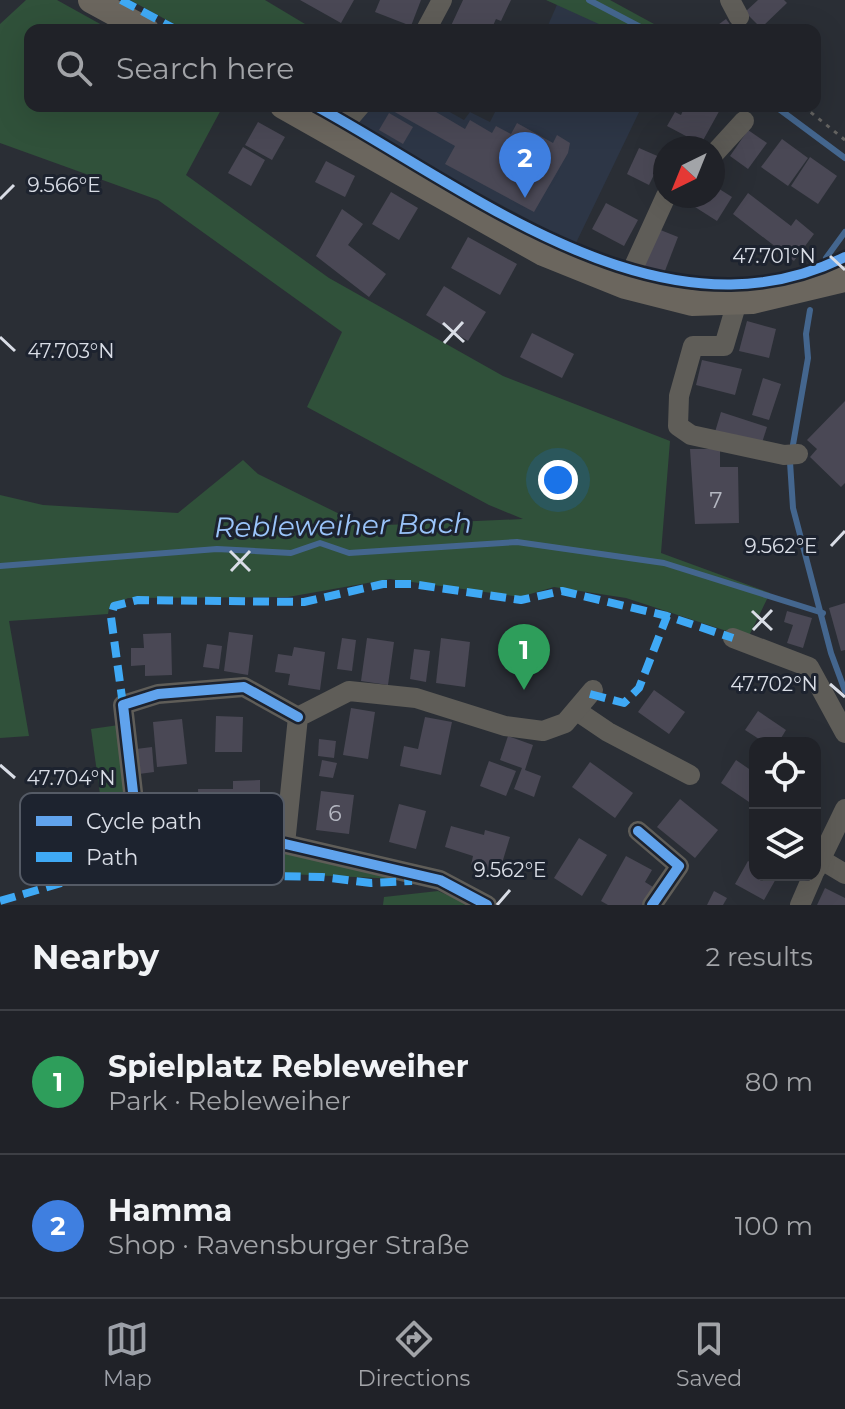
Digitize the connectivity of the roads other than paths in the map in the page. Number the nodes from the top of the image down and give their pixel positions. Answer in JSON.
{"nodes":[{"id":1,"x":91,"y":0,"type":"edge"},
{"id":2,"x":442,"y":0,"type":"edge"},
{"id":3,"x":135,"y":24,"type":"edge"},
{"id":4,"x":429,"y":24,"type":"edge"},
{"id":5,"x":294,"y":112,"type":"edge"},
{"id":6,"x":355,"y":112,"type":"edge"},
{"id":7,"x":744,"y":121,"type":"dead end"},
{"id":8,"x":335,"y":135,"type":"junction"},
{"id":9,"x":725,"y":142,"type":"edge"},
{"id":10,"x":661,"y":208,"type":"edge"},
{"id":11,"x":845,"y":279,"type":"edge"},
{"id":12,"x":625,"y":286,"type":"junction"},
{"id":13,"x":737,"y":302,"type":"junction"},
{"id":14,"x":791,"y":455,"type":"dead end"},
{"id":15,"x":733,"y":638,"type":"dead end"},
{"id":16,"x":593,"y":690,"type":"dead end"},
{"id":17,"x":577,"y":711,"type":"junction"},
{"id":18,"x":298,"y":717,"type":"junction"},
{"id":19,"x":845,"y":733,"type":"edge"},
{"id":20,"x":690,"y":775,"type":"dead end"},
{"id":21,"x":133,"y":793,"type":"edge"},
{"id":22,"x":845,"y":809,"type":"edge"},
{"id":23,"x":638,"y":831,"type":"dead end"},
{"id":24,"x":285,"y":844,"type":"joint"},
{"id":25,"x":821,"y":858,"type":"edge"},
{"id":26,"x":821,"y":869,"type":"edge"},
{"id":27,"x":845,"y":874,"type":"edge"},
{"id":28,"x":810,"y":881,"type":"edge"},
{"id":29,"x":487,"y":905,"type":"edge"},
{"id":30,"x":652,"y":905,"type":"edge"},
{"id":31,"x":800,"y":905,"type":"edge"}],
"edges":[{"from":1,"to":3,"type":"main road"},
{"from":2,"to":4,"type":"street"},
{"from":5,"to":8,"type":"main road"},
{"from":6,"to":8,"type":"street"},
{"from":7,"to":9,"type":"street"},
{"from":8,"to":12,"type":"main road"},
{"from":10,"to":12,"type":"street"},
{"from":11,"to":13,"type":"main road"},
{"from":12,"to":13,"type":"main road"},
{"from":13,"to":14,"type":"street"},
{"from":15,"to":19,"type":"street"},
{"from":16,"to":17,"type":"street"},
{"from":17,"to":18,"type":"street"},
{"from":17,"to":20,"type":"street"},
{"from":18,"to":21,"type":"street"},
{"from":18,"to":24,"type":"street"},
{"from":22,"to":25,"type":"street"},
{"from":23,"to":30,"type":"street"},
{"from":24,"to":29,"type":"street"},
{"from":26,"to":27,"type":"street"},
{"from":28,"to":31,"type":"street"}]}
